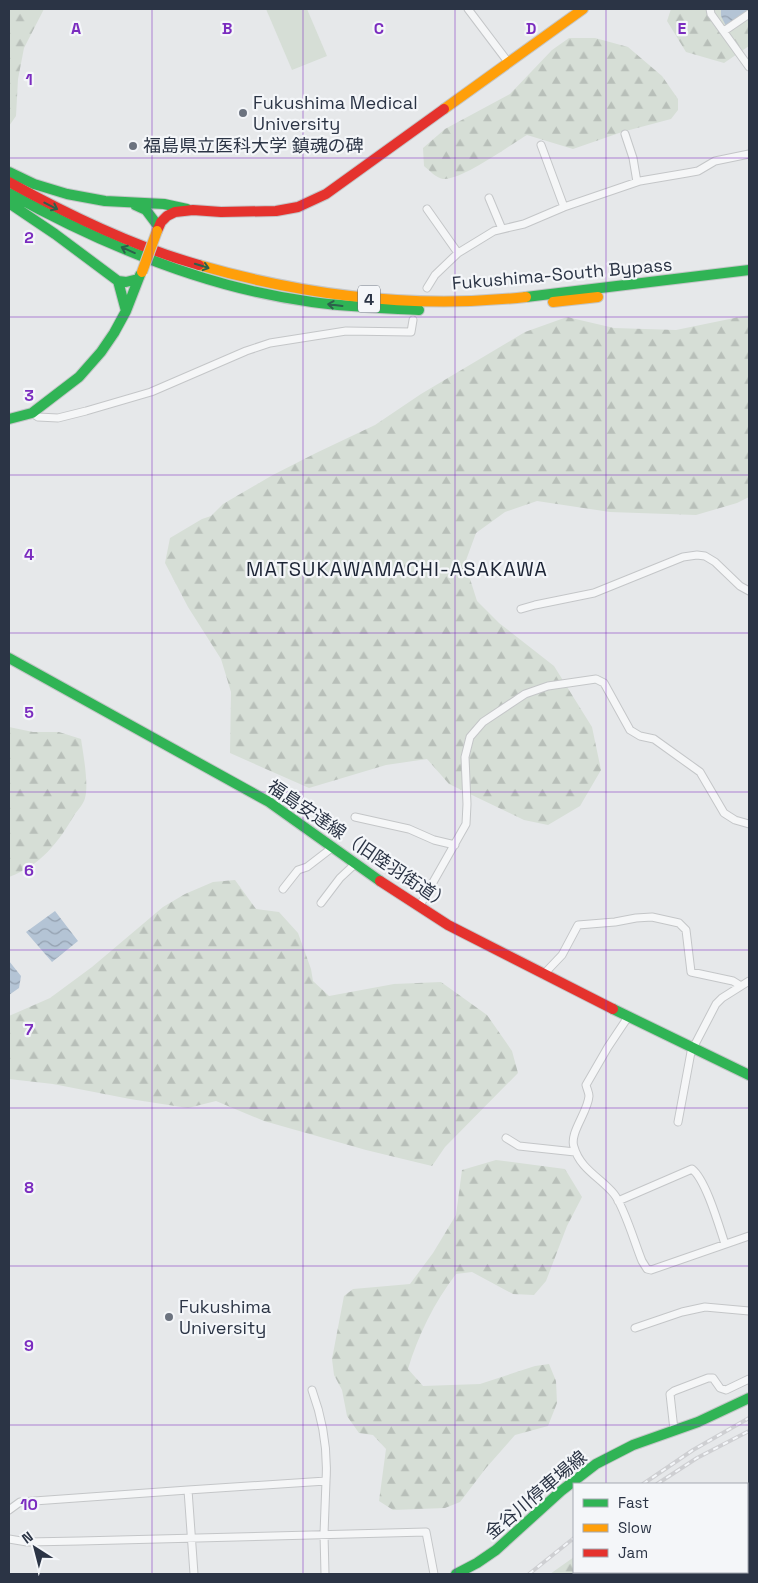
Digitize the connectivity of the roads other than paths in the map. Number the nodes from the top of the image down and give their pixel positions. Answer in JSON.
{"nodes":[{"id":1,"x":468,"y":9,"type":"edge"},
{"id":2,"x":583,"y":9,"type":"edge"},
{"id":3,"x":710,"y":9,"type":"edge"},
{"id":4,"x":749,"y":14,"type":"edge"},
{"id":5,"x":724,"y":31,"type":"junction"},
{"id":6,"x":508,"y":62,"type":"junction"},
{"id":7,"x":749,"y":67,"type":"edge"},
{"id":8,"x":625,"y":134,"type":"dead end"},
{"id":9,"x":542,"y":145,"type":"dead end"},
{"id":10,"x":749,"y":154,"type":"edge"},
{"id":11,"x":9,"y":172,"type":"edge"},
{"id":12,"x":9,"y":182,"type":"edge"},
{"id":13,"x":637,"y":182,"type":"junction"},
{"id":14,"x":9,"y":193,"type":"edge"},
{"id":15,"x":489,"y":198,"type":"dead end"},
{"id":16,"x":105,"y":201,"type":"junction"},
{"id":17,"x":9,"y":204,"type":"edge"},
{"id":18,"x":564,"y":207,"type":"junction"},
{"id":19,"x":187,"y":209,"type":"junction"},
{"id":20,"x":427,"y":209,"type":"dead end"},
{"id":21,"x":157,"y":228,"type":"junction"},
{"id":22,"x":502,"y":229,"type":"junction"},
{"id":23,"x":458,"y":253,"type":"junction"},
{"id":24,"x":749,"y":270,"type":"edge"},
{"id":25,"x":140,"y":275,"type":"junction"},
{"id":26,"x":749,"y":278,"type":"edge"},
{"id":27,"x":118,"y":281,"type":"junction"},
{"id":28,"x":427,"y":288,"type":"dead end"},
{"id":29,"x":126,"y":311,"type":"junction"},
{"id":30,"x":413,"y":320,"type":"dead end"},
{"id":31,"x":32,"y":413,"type":"junction"},
{"id":32,"x":9,"y":419,"type":"edge"},
{"id":33,"x":749,"y":591,"type":"edge"},
{"id":34,"x":521,"y":609,"type":"dead end"},
{"id":35,"x":9,"y":658,"type":"edge"},
{"id":36,"x":355,"y":817,"type":"dead end"},
{"id":37,"x":749,"y":824,"type":"edge"},
{"id":38,"x":455,"y":846,"type":"junction"},
{"id":39,"x":333,"y":848,"type":"junction"},
{"id":40,"x":355,"y":864,"type":"junction"},
{"id":41,"x":283,"y":889,"type":"dead end"},
{"id":42,"x":321,"y":903,"type":"dead end"},
{"id":43,"x":419,"y":907,"type":"junction"},
{"id":44,"x":543,"y":974,"type":"junction"},
{"id":45,"x":749,"y":981,"type":"edge"},
{"id":46,"x":741,"y":986,"type":"junction"},
{"id":47,"x":628,"y":1017,"type":"junction"},
{"id":48,"x":694,"y":1048,"type":"junction"},
{"id":49,"x":749,"y":1076,"type":"edge"},
{"id":50,"x":678,"y":1122,"type":"dead end"},
{"id":51,"x":506,"y":1138,"type":"dead end"},
{"id":52,"x":575,"y":1152,"type":"junction"},
{"id":53,"x":618,"y":1201,"type":"junction"},
{"id":54,"x":749,"y":1236,"type":"edge"},
{"id":55,"x":725,"y":1244,"type":"junction"},
{"id":56,"x":749,"y":1312,"type":"edge"},
{"id":57,"x":635,"y":1328,"type":"dead end"},
{"id":58,"x":749,"y":1379,"type":"edge"},
{"id":59,"x":312,"y":1390,"type":"dead end"},
{"id":60,"x":749,"y":1398,"type":"edge"},
{"id":61,"x":674,"y":1430,"type":"junction"},
{"id":62,"x":326,"y":1481,"type":"junction"},
{"id":63,"x":188,"y":1490,"type":"junction"},
{"id":64,"x":9,"y":1510,"type":"edge"},
{"id":65,"x":324,"y":1534,"type":"junction"},
{"id":66,"x":192,"y":1538,"type":"junction"},
{"id":67,"x":9,"y":1539,"type":"edge"},
{"id":68,"x":194,"y":1574,"type":"edge"},
{"id":69,"x":325,"y":1574,"type":"edge"},
{"id":70,"x":434,"y":1574,"type":"edge"},
{"id":71,"x":456,"y":1574,"type":"edge"}],
"edges":[{"from":1,"to":6,"type":"street"},
{"from":2,"to":6,"type":"main road"},
{"from":3,"to":5,"type":"street"},
{"from":4,"to":5,"type":"street"},
{"from":5,"to":7,"type":"street"},
{"from":6,"to":19,"type":"main road"},
{"from":8,"to":13,"type":"street"},
{"from":9,"to":18,"type":"street"},
{"from":10,"to":13,"type":"street"},
{"from":11,"to":16,"type":"main road"},
{"from":12,"to":24,"type":"main road","name":"Fukushima-South Bypass","number":"4","one_way":true},
{"from":13,"to":18,"type":"street"},
{"from":26,"to":14,"type":"main road","name":"Fukushima-South Bypass","number":"4","one_way":true},
{"from":15,"to":22,"type":"street"},
{"from":16,"to":19,"type":"main road"},
{"from":16,"to":21,"type":"main road"},
{"from":17,"to":27,"type":"main road"},
{"from":18,"to":22,"type":"street"},
{"from":19,"to":21,"type":"main road"},
{"from":20,"to":23,"type":"street"},
{"from":21,"to":25,"type":"main road","bridge":true},
{"from":22,"to":23,"type":"street"},
{"from":23,"to":28,"type":"street"},
{"from":25,"to":27,"type":"main road"},
{"from":25,"to":29,"type":"main road"},
{"from":27,"to":29,"type":"main road"},
{"from":29,"to":31,"type":"main road"},
{"from":30,"to":31,"type":"street"},
{"from":31,"to":32,"type":"main road"},
{"from":33,"to":34,"type":"street"},
{"from":35,"to":39,"type":"main road","name":"福島安達線（旧陸羽街道）"},
{"from":36,"to":38,"type":"street"},
{"from":37,"to":38,"type":"street"},
{"from":38,"to":43,"type":"street"},
{"from":39,"to":40,"type":"main road","name":"福島安達線（旧陸羽街道）"},
{"from":39,"to":41,"type":"street"},
{"from":40,"to":42,"type":"street"},
{"from":40,"to":43,"type":"main road","name":"福島安達線（旧陸羽街道）"},
{"from":43,"to":44,"type":"main road","name":"福島安達線（旧陸羽街道）"},
{"from":44,"to":46,"type":"street"},
{"from":44,"to":47,"type":"main road","name":"福島安達線（旧陸羽街道）"},
{"from":45,"to":46,"type":"street"},
{"from":46,"to":48,"type":"street"},
{"from":47,"to":48,"type":"main road","name":"福島安達線（旧陸羽街道）"},
{"from":47,"to":52,"type":"street"},
{"from":48,"to":49,"type":"main road","name":"福島安達線（旧陸羽街道）"},
{"from":48,"to":50,"type":"street"},
{"from":51,"to":52,"type":"street"},
{"from":52,"to":53,"type":"street"},
{"from":53,"to":55,"type":"street"},
{"from":53,"to":55,"type":"street"},
{"from":54,"to":55,"type":"street"},
{"from":56,"to":57,"type":"street"},
{"from":58,"to":61,"type":"street"},
{"from":59,"to":62,"type":"street"},
{"from":60,"to":61,"type":"main road","name":"金谷川停車場線"},
{"from":61,"to":71,"type":"main road","name":"金谷川停車場線"},
{"from":62,"to":63,"type":"street"},
{"from":62,"to":65,"type":"street"},
{"from":63,"to":64,"type":"street"},
{"from":63,"to":66,"type":"street"},
{"from":65,"to":66,"type":"street"},
{"from":65,"to":69,"type":"street"},
{"from":65,"to":70,"type":"street"},
{"from":66,"to":67,"type":"street"},
{"from":66,"to":68,"type":"street"}]}
